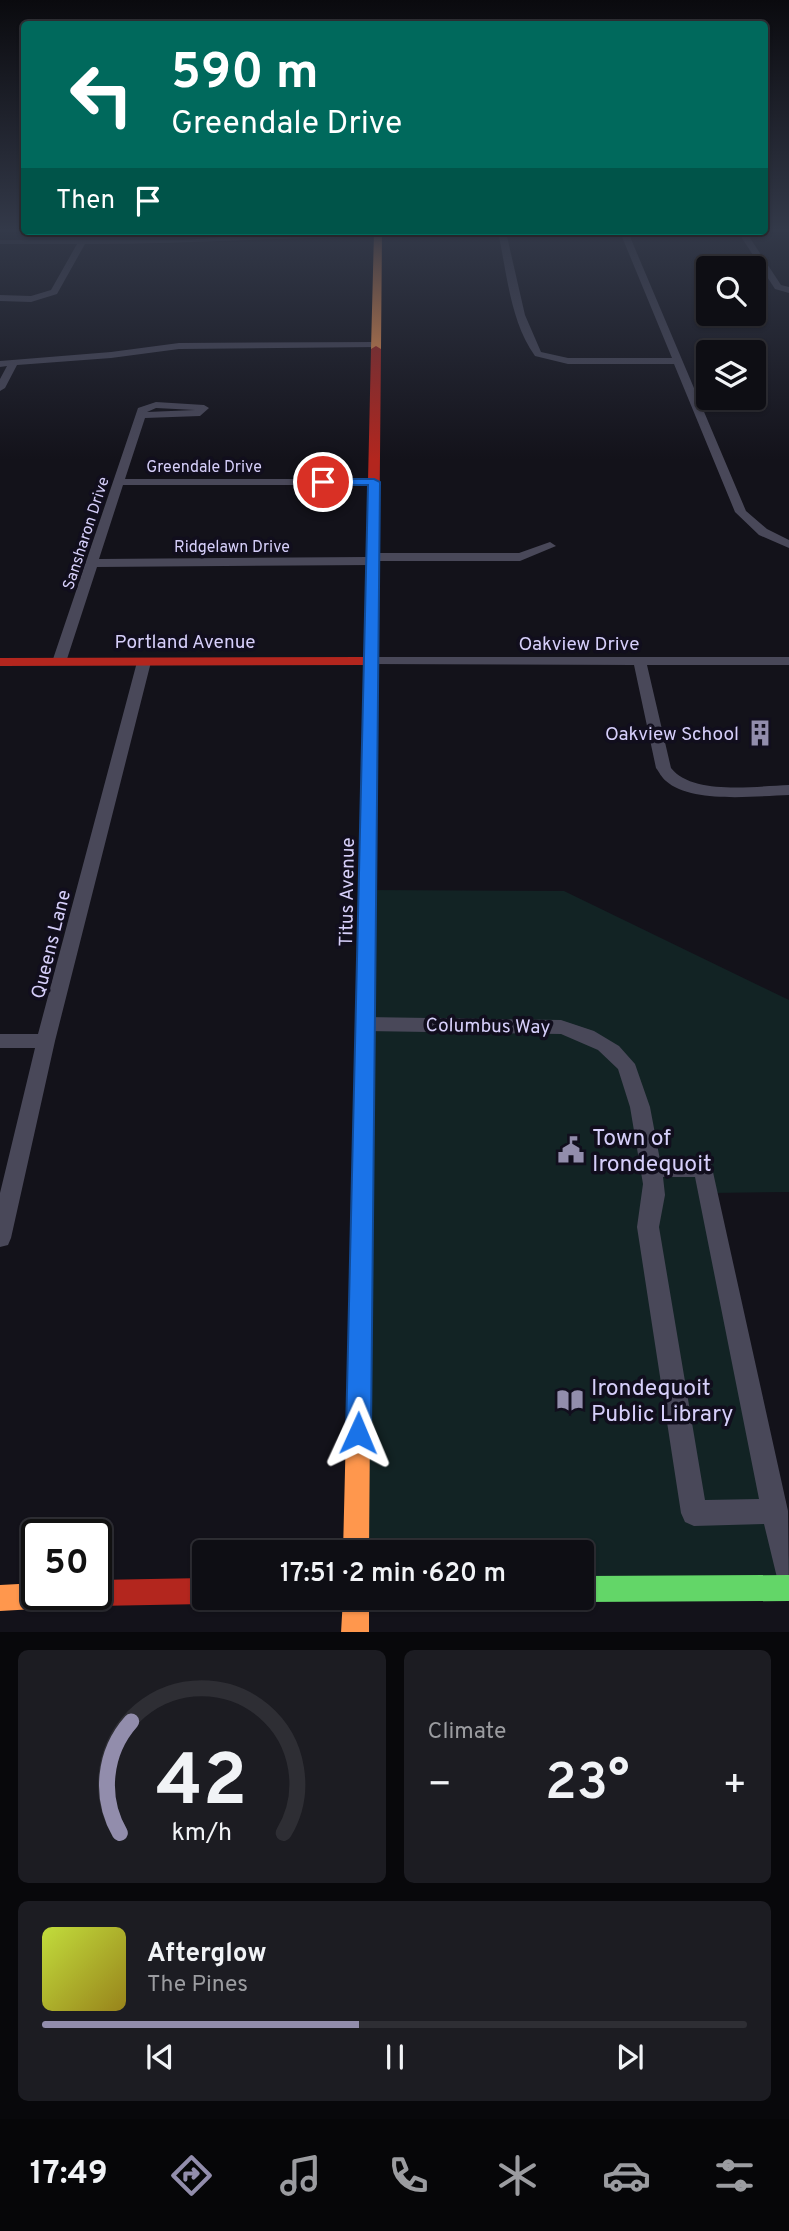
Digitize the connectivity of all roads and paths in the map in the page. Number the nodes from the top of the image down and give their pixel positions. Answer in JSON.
{"nodes":[{"id":1,"x":377,"y":308,"type":"edge"},
{"id":2,"x":520,"y":308,"type":"edge"},
{"id":3,"x":656,"y":308,"type":"edge"},
{"id":4,"x":376,"y":345,"type":"junction"},
{"id":5,"x":678,"y":360,"type":"junction"},
{"id":6,"x":13,"y":363,"type":"junction"},
{"id":7,"x":0,"y":364,"type":"edge"},
{"id":8,"x":0,"y":388,"type":"edge"},
{"id":9,"x":141,"y":415,"type":"dead end"},
{"id":10,"x":119,"y":482,"type":"junction"},
{"id":11,"x":374,"y":482,"type":"junction"},
{"id":12,"x":789,"y":544,"type":"edge"},
{"id":13,"x":550,"y":546,"type":"dead end"},
{"id":14,"x":373,"y":559,"type":"junction"},
{"id":15,"x":92,"y":563,"type":"junction"},
{"id":16,"x":369,"y":661,"type":"junction"},
{"id":17,"x":789,"y":661,"type":"edge"},
{"id":18,"x":0,"y":662,"type":"edge"},
{"id":19,"x":59,"y":662,"type":"junction"},
{"id":20,"x":144,"y":662,"type":"junction"},
{"id":21,"x":640,"y":663,"type":"junction"},
{"id":22,"x":789,"y":790,"type":"edge"},
{"id":23,"x":365,"y":1024,"type":"junction"},
{"id":24,"x":0,"y":1041,"type":"edge"},
{"id":25,"x":47,"y":1041,"type":"junction"},
{"id":26,"x":653,"y":1168,"type":"junction"},
{"id":27,"x":0,"y":1238,"type":"edge"},
{"id":28,"x":775,"y":1511,"type":"junction"},
{"id":29,"x":356,"y":1540,"type":"edge"},
{"id":30,"x":789,"y":1581,"type":"edge"},
{"id":31,"x":789,"y":1588,"type":"edge"},
{"id":32,"x":594,"y":1589,"type":"edge"},
{"id":33,"x":192,"y":1591,"type":"edge"},
{"id":34,"x":112,"y":1593,"type":"edge"},
{"id":35,"x":21,"y":1597,"type":"edge"},
{"id":36,"x":0,"y":1598,"type":"edge"},
{"id":37,"x":356,"y":1610,"type":"edge"},
{"id":38,"x":355,"y":1632,"type":"edge"}],
"edges":[{"from":1,"to":4,"type":"main road","name":"Titus Avenue"},
{"from":2,"to":5,"type":"street"},
{"from":3,"to":5,"type":"street"},
{"from":4,"to":6,"type":"street"},
{"from":4,"to":11,"type":"main road","name":"Titus Avenue"},
{"from":5,"to":12,"type":"street"},
{"from":6,"to":7,"type":"street"},
{"from":6,"to":8,"type":"street"},
{"from":9,"to":10,"type":"street","name":"Sansharon Drive"},
{"from":10,"to":11,"type":"street","name":"Greendale Drive"},
{"from":10,"to":15,"type":"street","name":"Sansharon Drive"},
{"from":11,"to":14,"type":"main road","name":"Titus Avenue"},
{"from":13,"to":14,"type":"street","name":"Ridgelawn Drive"},
{"from":14,"to":15,"type":"street","name":"Ridgelawn Drive"},
{"from":14,"to":16,"type":"main road","name":"Titus Avenue"},
{"from":15,"to":19,"type":"street","name":"Sansharon Drive"},
{"from":16,"to":20,"type":"main road","name":"Portland Avenue"},
{"from":16,"to":21,"type":"street","name":"Oakview Drive"},
{"from":16,"to":23,"type":"main road","name":"Titus Avenue"},
{"from":17,"to":21,"type":"street","name":"Oakview Drive"},
{"from":18,"to":19,"type":"main road","name":"Portland Avenue"},
{"from":19,"to":20,"type":"main road","name":"Portland Avenue"},
{"from":20,"to":25,"type":"street","name":"Queens Lane"},
{"from":21,"to":22,"type":"street"},
{"from":23,"to":26,"type":"street","name":"Columbus Way"},
{"from":23,"to":29,"type":"main road","name":"Titus Avenue"},
{"from":24,"to":25,"type":"street"},
{"from":25,"to":27,"type":"street","name":"Queens Lane"},
{"from":26,"to":28,"type":"street"},
{"from":26,"to":28,"type":"street"},
{"from":28,"to":30,"type":"street"},
{"from":31,"to":32,"type":"main road"},
{"from":33,"to":34,"type":"main road"},
{"from":35,"to":36,"type":"main road"},
{"from":37,"to":38,"type":"main road"}]}
